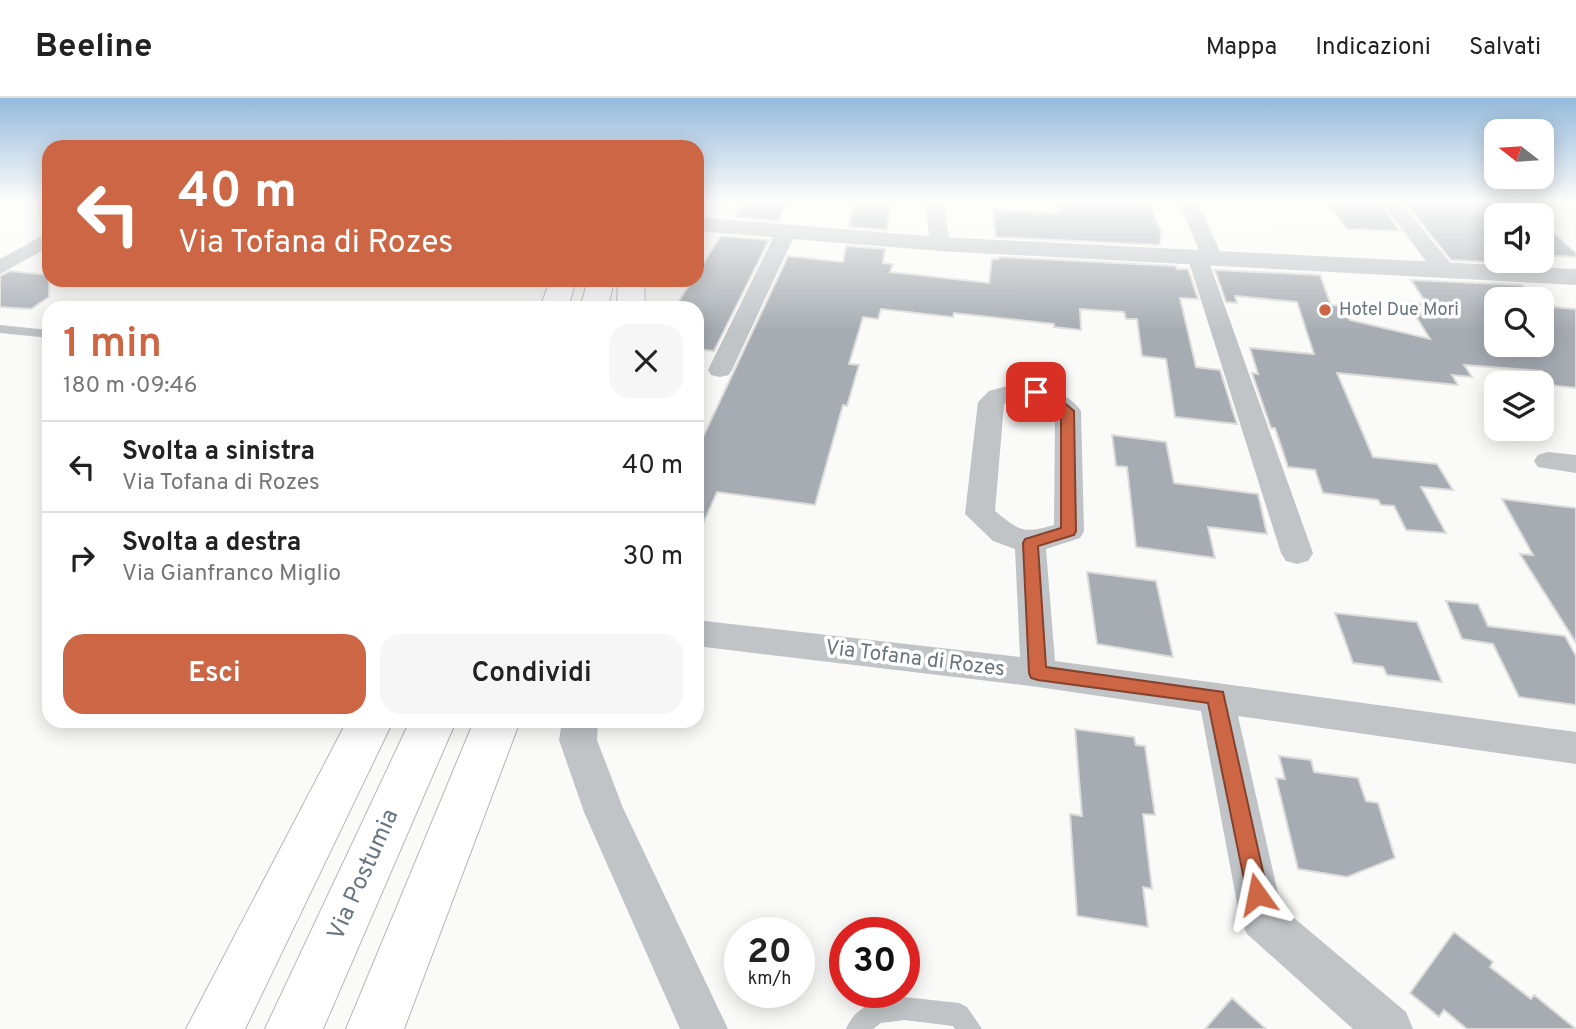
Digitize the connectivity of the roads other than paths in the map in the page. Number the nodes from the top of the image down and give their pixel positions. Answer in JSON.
{"nodes":[{"id":1,"x":40,"y":244,"type":"edge"},
{"id":2,"x":780,"y":244,"type":"edge"},
{"id":3,"x":950,"y":244,"type":"edge"},
{"id":4,"x":1200,"y":244,"type":"edge"},
{"id":5,"x":1424,"y":244,"type":"edge"},
{"id":6,"x":1204,"y":256,"type":"junction"},
{"id":7,"x":0,"y":268,"type":"edge"},
{"id":8,"x":1444,"y":270,"type":"junction"},
{"id":9,"x":1576,"y":277,"type":"edge"},
{"id":10,"x":0,"y":328,"type":"edge"},
{"id":11,"x":42,"y":333,"type":"edge"},
{"id":12,"x":720,"y":370,"type":"dead end"},
{"id":13,"x":1030,"y":543,"type":"junction"},
{"id":14,"x":1297,"y":553,"type":"dead end"},
{"id":15,"x":704,"y":634,"type":"edge"},
{"id":16,"x":1038,"y":673,"type":"junction"},
{"id":17,"x":1216,"y":697,"type":"junction"},
{"id":18,"x":366,"y":728,"type":"edge"},
{"id":19,"x":430,"y":728,"type":"edge"},
{"id":20,"x":494,"y":728,"type":"edge"},
{"id":21,"x":579,"y":728,"type":"edge"},
{"id":22,"x":1576,"y":748,"type":"edge"},
{"id":23,"x":215,"y":1029,"type":"edge"},
{"id":24,"x":294,"y":1029,"type":"edge"},
{"id":25,"x":375,"y":1029,"type":"edge"},
{"id":26,"x":704,"y":1029,"type":"edge"},
{"id":27,"x":858,"y":1029,"type":"edge"},
{"id":28,"x":970,"y":1029,"type":"edge"},
{"id":29,"x":1389,"y":1029,"type":"edge"}],
"edges":[{"from":1,"to":7,"type":"street"},
{"from":2,"to":12,"type":"street"},
{"from":3,"to":6,"type":"street"},
{"from":4,"to":6,"type":"street"},
{"from":5,"to":8,"type":"street"},
{"from":6,"to":8,"type":"street"},
{"from":6,"to":14,"type":"street"},
{"from":8,"to":9,"type":"street"},
{"from":10,"to":11,"type":"lane"},
{"from":13,"to":13,"type":"street"},
{"from":13,"to":16,"type":"street"},
{"from":15,"to":16,"type":"street","name":"Via Tofana di Rozes"},
{"from":16,"to":17,"type":"street","name":"Via Tofana di Rozes"},
{"from":17,"to":22,"type":"street","name":"Via Tofana di Rozes"},
{"from":17,"to":29,"type":"street"},
{"from":18,"to":23,"type":"highway"},
{"from":19,"to":24,"type":"highway","name":"Via Postumia"},
{"from":20,"to":25,"type":"highway"},
{"from":21,"to":26,"type":"street"},
{"from":27,"to":28,"type":"lane"}]}
